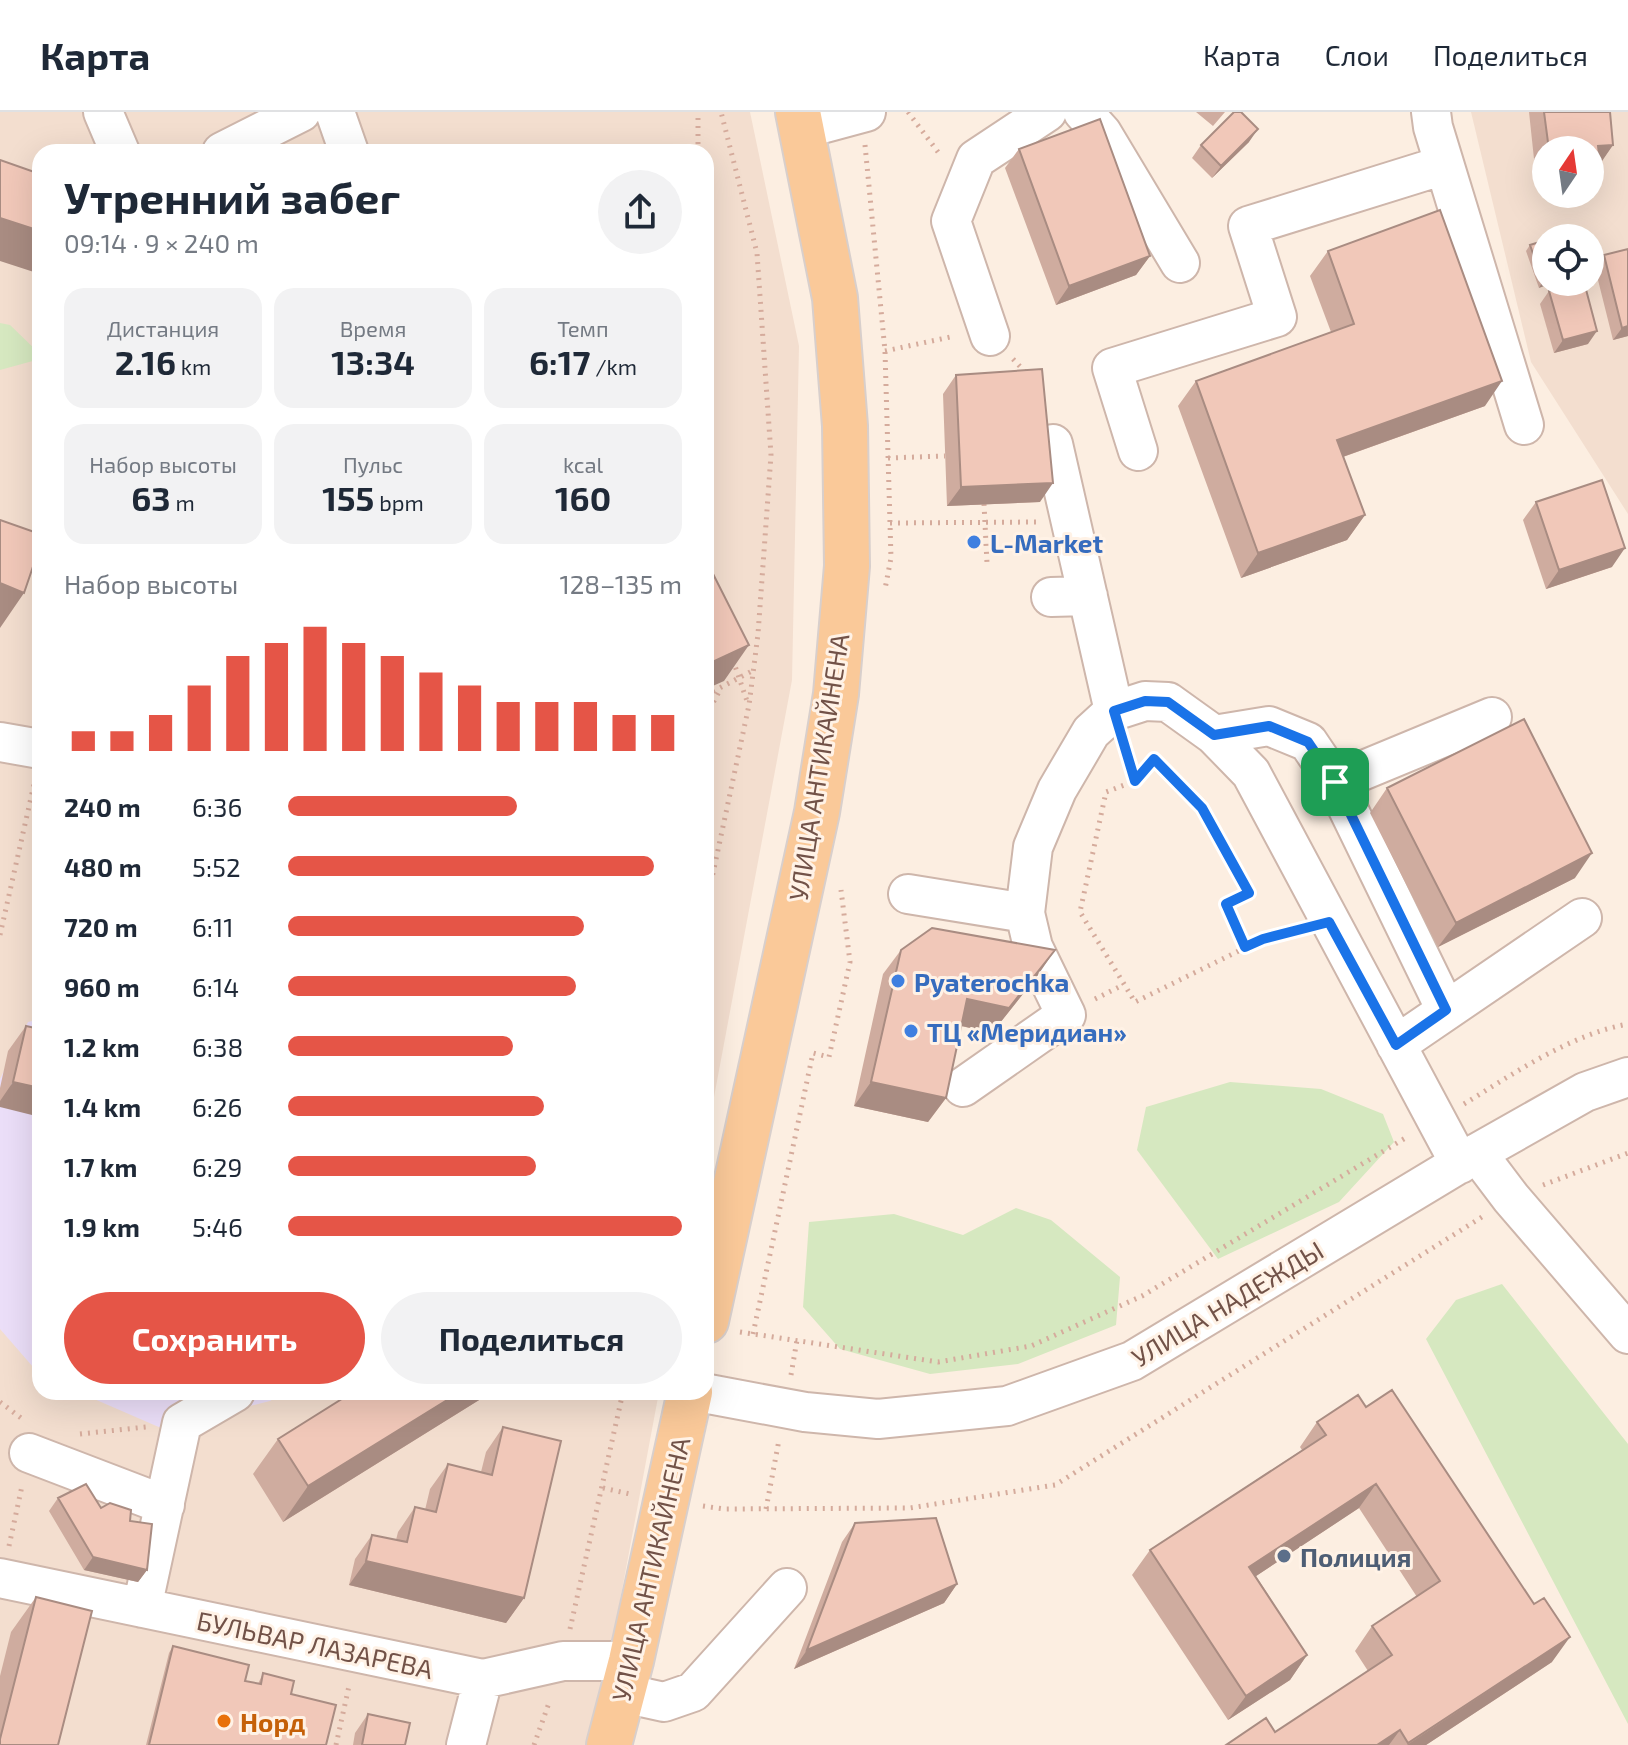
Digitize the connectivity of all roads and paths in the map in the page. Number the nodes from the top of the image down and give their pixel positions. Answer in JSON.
{"nodes":[{"id":1,"x":103,"y":112,"type":"edge"},
{"id":2,"x":301,"y":112,"type":"edge"},
{"id":3,"x":335,"y":112,"type":"edge"},
{"id":4,"x":698,"y":112,"type":"edge"},
{"id":5,"x":721,"y":112,"type":"edge"},
{"id":6,"x":866,"y":112,"type":"edge"},
{"id":7,"x":908,"y":112,"type":"edge"},
{"id":8,"x":1047,"y":112,"type":"edge"},
{"id":9,"x":1083,"y":112,"type":"edge"},
{"id":10,"x":1431,"y":112,"type":"edge"},
{"id":11,"x":800,"y":121,"type":"edge"},
{"id":12,"x":931,"y":143,"type":"dead end"},
{"id":13,"x":117,"y":144,"type":"edge"},
{"id":14,"x":238,"y":144,"type":"edge"},
{"id":15,"x":346,"y":144,"type":"edge"},
{"id":16,"x":698,"y":144,"type":"edge"},
{"id":17,"x":1444,"y":165,"type":"junction"},
{"id":18,"x":1180,"y":263,"type":"dead end"},
{"id":19,"x":990,"y":336,"type":"joint"},
{"id":20,"x":948,"y":337,"type":"dead end"},
{"id":21,"x":885,"y":351,"type":"dead end"},
{"id":22,"x":1035,"y":383,"type":"edge"},
{"id":23,"x":1524,"y":425,"type":"dead end"},
{"id":24,"x":1053,"y":444,"type":"edge"},
{"id":25,"x":1138,"y":451,"type":"dead end"},
{"id":26,"x":945,"y":456,"type":"dead end"},
{"id":27,"x":888,"y":458,"type":"dead end"},
{"id":28,"x":984,"y":504,"type":"edge"},
{"id":29,"x":1071,"y":521,"type":"junction"},
{"id":30,"x":890,"y":523,"type":"dead end"},
{"id":31,"x":984,"y":523,"type":"junction"},
{"id":32,"x":987,"y":563,"type":"dead end"},
{"id":33,"x":1088,"y":596,"type":"junction"},
{"id":34,"x":1051,"y":597,"type":"dead end"},
{"id":35,"x":729,"y":652,"type":"edge"},
{"id":36,"x":754,"y":670,"type":"junction"},
{"id":37,"x":739,"y":678,"type":"junction"},
{"id":38,"x":722,"y":687,"type":"junction"},
{"id":39,"x":714,"y":691,"type":"edge"},
{"id":40,"x":714,"y":702,"type":"edge"},
{"id":41,"x":749,"y":705,"type":"junction"},
{"id":42,"x":1114,"y":711,"type":"junction"},
{"id":43,"x":1492,"y":717,"type":"dead end"},
{"id":44,"x":1214,"y":735,"type":"junction"},
{"id":45,"x":0,"y":742,"type":"edge"},
{"id":46,"x":32,"y":759,"type":"edge"},
{"id":47,"x":1135,"y":781,"type":"junction"},
{"id":48,"x":1335,"y":782,"type":"junction"},
{"id":49,"x":32,"y":789,"type":"edge"},
{"id":50,"x":714,"y":869,"type":"edge"},
{"id":51,"x":908,"y":894,"type":"dead end"},
{"id":52,"x":1025,"y":913,"type":"junction"},
{"id":53,"x":1582,"y":918,"type":"dead end"},
{"id":54,"x":1329,"y":922,"type":"junction"},
{"id":55,"x":0,"y":935,"type":"edge"},
{"id":56,"x":1245,"y":947,"type":"junction"},
{"id":57,"x":1446,"y":1010,"type":"junction"},
{"id":58,"x":1628,"y":1024,"type":"edge"},
{"id":59,"x":1396,"y":1045,"type":"junction"},
{"id":60,"x":1628,"y":1077,"type":"edge"},
{"id":61,"x":963,"y":1087,"type":"dead end"},
{"id":62,"x":1436,"y":1120,"type":"junction"},
{"id":63,"x":1468,"y":1158,"type":"junction"},
{"id":64,"x":722,"y":1326,"type":"edge"},
{"id":65,"x":1628,"y":1334,"type":"edge"},
{"id":66,"x":714,"y":1395,"type":"edge"},
{"id":67,"x":221,"y":1400,"type":"edge"},
{"id":68,"x":621,"y":1400,"type":"edge"},
{"id":69,"x":688,"y":1400,"type":"edge"},
{"id":70,"x":0,"y":1402,"type":"edge"},
{"id":71,"x":182,"y":1423,"type":"junction"},
{"id":72,"x":76,"y":1434,"type":"dead end"},
{"id":73,"x":29,"y":1453,"type":"junction"},
{"id":74,"x":165,"y":1505,"type":"junction"},
{"id":75,"x":1,"y":1581,"type":"edge"},
{"id":76,"x":787,"y":1588,"type":"dead end"},
{"id":77,"x":142,"y":1608,"type":"junction"},
{"id":78,"x":563,"y":1661,"type":"junction"},
{"id":79,"x":627,"y":1677,"type":"junction"},
{"id":80,"x":483,"y":1679,"type":"junction"},
{"id":81,"x":466,"y":1745,"type":"edge"},
{"id":82,"x":534,"y":1745,"type":"edge"},
{"id":83,"x":609,"y":1745,"type":"edge"}],
"edges":[{"from":1,"to":13,"type":"street"},
{"from":2,"to":14,"type":"street"},
{"from":3,"to":15,"type":"street"},
{"from":4,"to":16,"type":"path"},
{"from":5,"to":36,"type":"path"},
{"from":6,"to":11,"type":"street"},
{"from":7,"to":12,"type":"path"},
{"from":8,"to":19,"type":"street"},
{"from":9,"to":18,"type":"street"},
{"from":10,"to":17,"type":"street"},
{"from":11,"to":64,"type":"main road","name":"УЛИЦА АНТИКАЙНЕНА"},
{"from":17,"to":23,"type":"street"},
{"from":17,"to":25,"type":"street"},
{"from":19,"to":22,"type":"path"},
{"from":20,"to":21,"type":"path"},
{"from":24,"to":29,"type":"street"},
{"from":26,"to":27,"type":"path"},
{"from":28,"to":31,"type":"path"},
{"from":29,"to":31,"type":"path"},
{"from":29,"to":33,"type":"street"},
{"from":30,"to":31,"type":"path"},
{"from":31,"to":32,"type":"path"},
{"from":33,"to":34,"type":"street"},
{"from":33,"to":42,"type":"street"},
{"from":35,"to":37,"type":"path"},
{"from":36,"to":37,"type":"path"},
{"from":36,"to":41,"type":"path"},
{"from":37,"to":38,"type":"path"},
{"from":37,"to":41,"type":"path"},
{"from":38,"to":39,"type":"path"},
{"from":38,"to":40,"type":"path"},
{"from":41,"to":50,"type":"path"},
{"from":42,"to":44,"type":"street"},
{"from":42,"to":47,"type":"path"},
{"from":42,"to":52,"type":"street"},
{"from":43,"to":48,"type":"street"},
{"from":44,"to":48,"type":"street"},
{"from":44,"to":54,"type":"street"},
{"from":45,"to":46,"type":"street"},
{"from":47,"to":56,"type":"path"},
{"from":47,"to":56,"type":"path"},
{"from":48,"to":57,"type":"street"},
{"from":49,"to":55,"type":"path"},
{"from":51,"to":52,"type":"street"},
{"from":52,"to":61,"type":"street"},
{"from":53,"to":57,"type":"street"},
{"from":54,"to":56,"type":"path"},
{"from":54,"to":59,"type":"street"},
{"from":57,"to":59,"type":"street"},
{"from":58,"to":62,"type":"path"},
{"from":59,"to":62,"type":"street"},
{"from":60,"to":63,"type":"street","name":"УЛИЦА НАДЕЖДЫ"},
{"from":62,"to":63,"type":"street"},
{"from":62,"to":64,"type":"path"},
{"from":63,"to":65,"type":"street"},
{"from":63,"to":66,"type":"street","name":"УЛИЦА НАДЕЖДЫ"},
{"from":67,"to":71,"type":"street"},
{"from":68,"to":78,"type":"path"},
{"from":69,"to":79,"type":"main road","name":"УЛИЦА АНТИКАЙНЕНА"},
{"from":70,"to":73,"type":"path"},
{"from":71,"to":72,"type":"path"},
{"from":71,"to":74,"type":"street"},
{"from":73,"to":74,"type":"street"},
{"from":73,"to":75,"type":"path"},
{"from":74,"to":77,"type":"street"},
{"from":75,"to":77,"type":"street","name":"БУЛЬВАР ЛАЗАРЕВА"},
{"from":76,"to":79,"type":"street","name":"БУЛЬВАР ЛАЗАРЕВА"},
{"from":77,"to":80,"type":"street","name":"БУЛЬВАР ЛАЗАРЕВА"},
{"from":78,"to":79,"type":"street","name":"БУЛЬВАР ЛАЗАРЕВА"},
{"from":78,"to":80,"type":"street","name":"БУЛЬВАР ЛАЗАРЕВА"},
{"from":78,"to":82,"type":"path"},
{"from":79,"to":83,"type":"main road","name":"УЛИЦА АНТИКАЙНЕНА"},
{"from":80,"to":81,"type":"street"}]}
